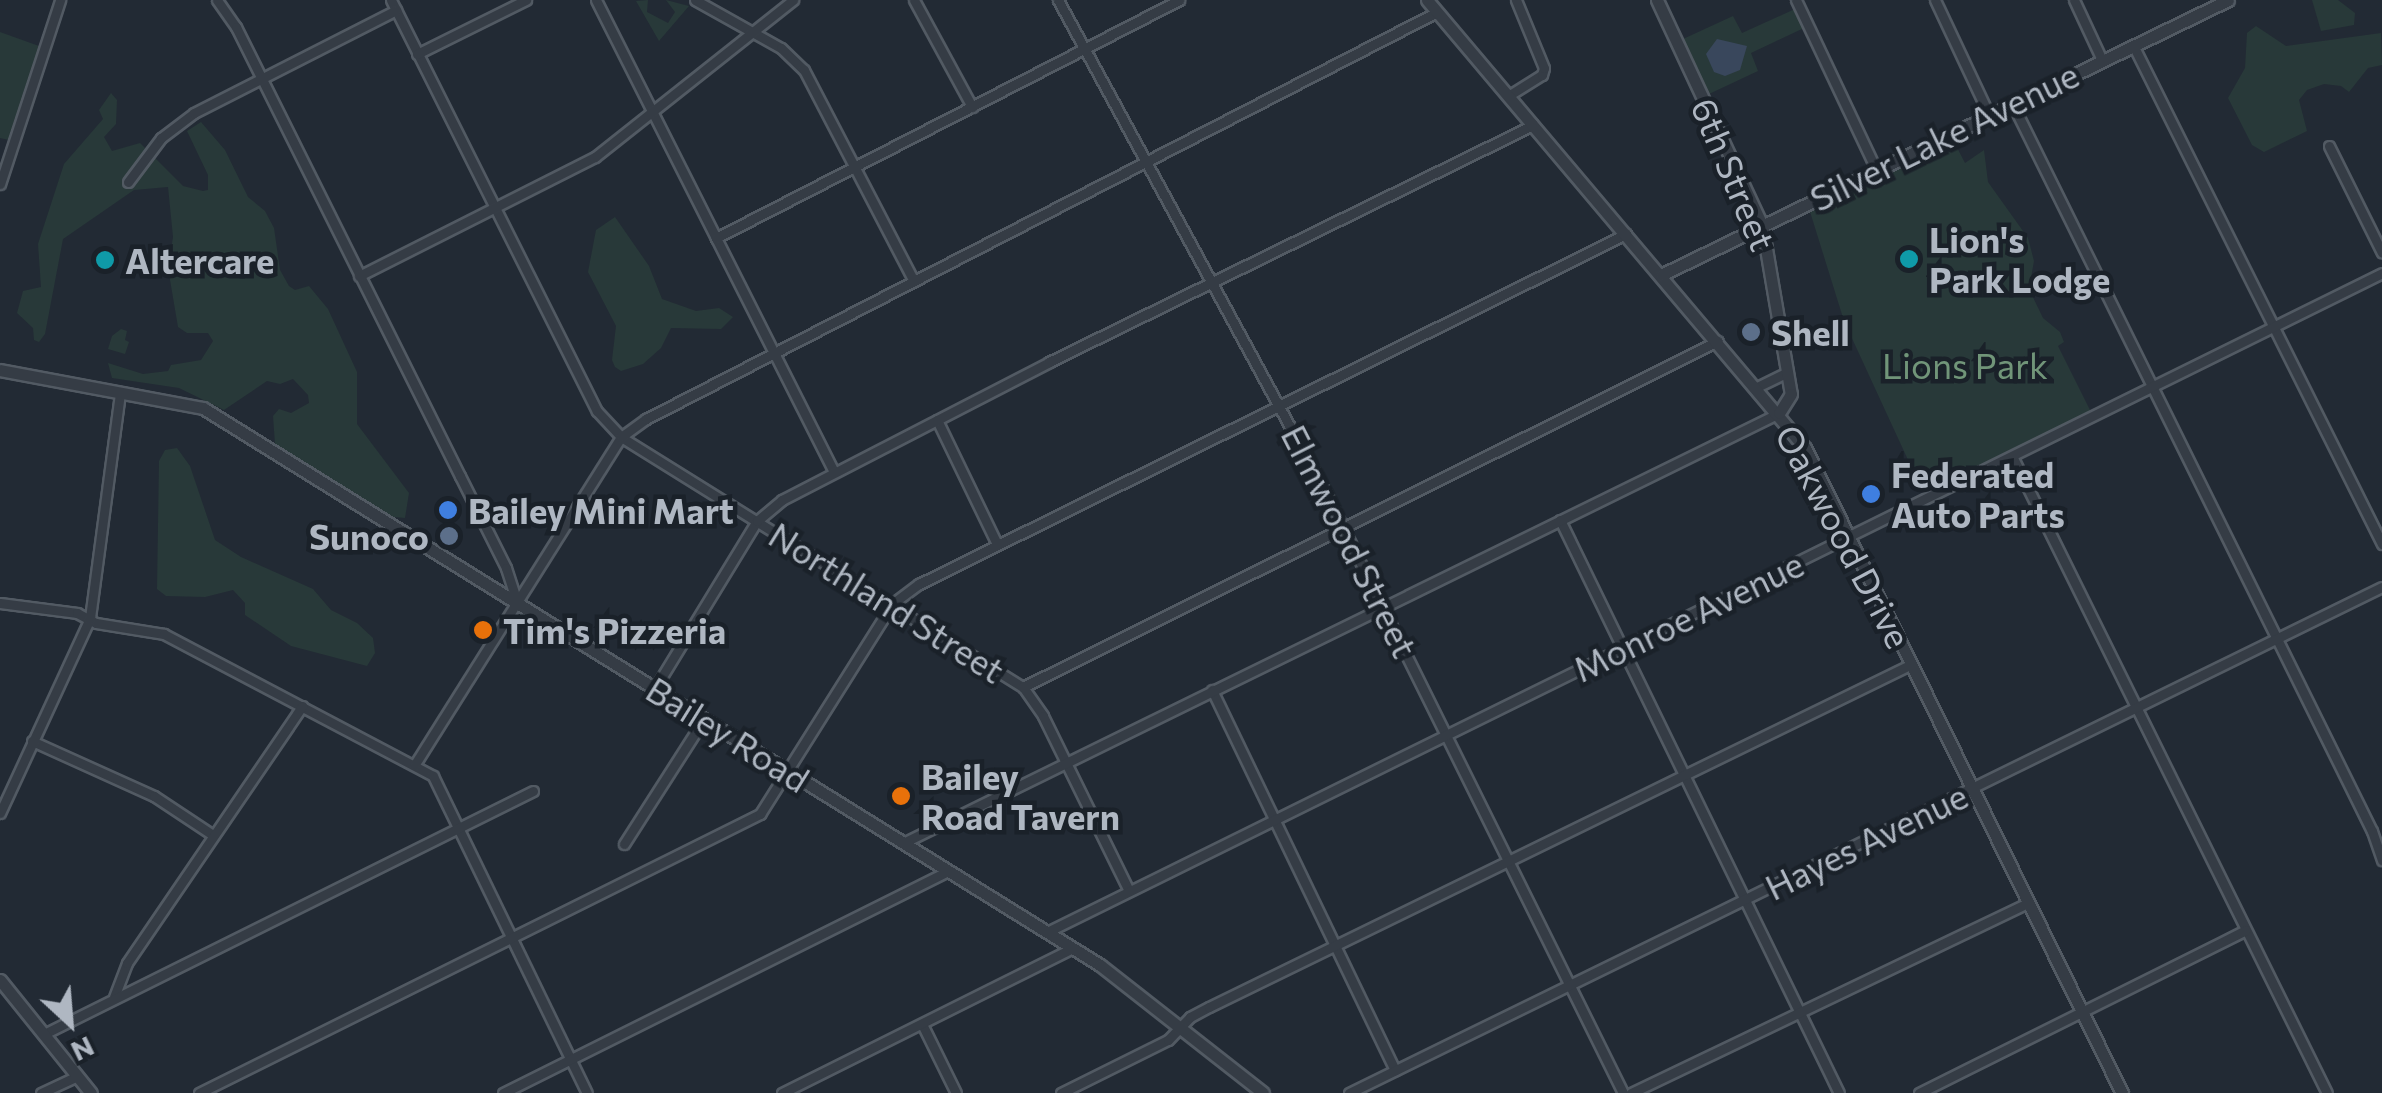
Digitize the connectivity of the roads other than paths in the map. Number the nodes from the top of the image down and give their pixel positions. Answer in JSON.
{"nodes":[{"id":1,"x":60,"y":0,"type":"edge"},
{"id":2,"x":217,"y":0,"type":"edge"},
{"id":3,"x":526,"y":0,"type":"edge"},
{"id":4,"x":596,"y":0,"type":"edge"},
{"id":5,"x":695,"y":0,"type":"edge"},
{"id":6,"x":794,"y":0,"type":"edge"},
{"id":7,"x":914,"y":0,"type":"edge"},
{"id":8,"x":1058,"y":0,"type":"edge"},
{"id":9,"x":1179,"y":0,"type":"edge"},
{"id":10,"x":1427,"y":0,"type":"edge"},
{"id":11,"x":1516,"y":0,"type":"edge"},
{"id":12,"x":1657,"y":0,"type":"edge"},
{"id":13,"x":1796,"y":0,"type":"edge"},
{"id":14,"x":1935,"y":0,"type":"edge"},
{"id":15,"x":2074,"y":0,"type":"edge"},
{"id":16,"x":2218,"y":2,"type":"edge"},
{"id":17,"x":394,"y":5,"type":"edge"},
{"id":18,"x":1437,"y":12,"type":"junction"},
{"id":19,"x":754,"y":32,"type":"junction"},
{"id":20,"x":2133,"y":45,"type":"junction"},
{"id":21,"x":1084,"y":49,"type":"junction"},
{"id":22,"x":418,"y":54,"type":"junction"},
{"id":23,"x":2102,"y":60,"type":"junction"},
{"id":24,"x":261,"y":78,"type":"junction"},
{"id":25,"x":1508,"y":96,"type":"junction"},
{"id":26,"x":2012,"y":103,"type":"junction"},
{"id":27,"x":972,"y":106,"type":"junction"},
{"id":28,"x":652,"y":112,"type":"junction"},
{"id":29,"x":1989,"y":114,"type":"junction"},
{"id":30,"x":1534,"y":125,"type":"junction"},
{"id":31,"x":2329,"y":146,"type":"dead end"},
{"id":32,"x":1148,"y":161,"type":"junction"},
{"id":33,"x":856,"y":166,"type":"junction"},
{"id":34,"x":1876,"y":169,"type":"junction"},
{"id":35,"x":128,"y":182,"type":"dead end"},
{"id":36,"x":0,"y":184,"type":"edge"},
{"id":37,"x":495,"y":209,"type":"junction"},
{"id":38,"x":1762,"y":225,"type":"junction"},
{"id":39,"x":1626,"y":234,"type":"junction"},
{"id":40,"x":716,"y":238,"type":"junction"},
{"id":41,"x":2382,"y":254,"type":"edge"},
{"id":42,"x":2382,"y":273,"type":"edge"},
{"id":43,"x":1661,"y":275,"type":"junction"},
{"id":44,"x":359,"y":276,"type":"junction"},
{"id":45,"x":914,"y":281,"type":"junction"},
{"id":46,"x":1214,"y":282,"type":"junction"},
{"id":47,"x":2274,"y":326,"type":"junction"},
{"id":48,"x":1718,"y":341,"type":"junction"},
{"id":49,"x":773,"y":353,"type":"junction"},
{"id":50,"x":0,"y":370,"type":"edge"},
{"id":51,"x":1788,"y":372,"type":"junction"},
{"id":52,"x":1757,"y":387,"type":"junction"},
{"id":53,"x":2152,"y":387,"type":"junction"},
{"id":54,"x":120,"y":393,"type":"junction"},
{"id":55,"x":1279,"y":404,"type":"junction"},
{"id":56,"x":1779,"y":413,"type":"junction"},
{"id":57,"x":937,"y":420,"type":"junction"},
{"id":58,"x":621,"y":436,"type":"junction"},
{"id":59,"x":2012,"y":458,"type":"junction"},
{"id":60,"x":834,"y":472,"type":"junction"},
{"id":61,"x":757,"y":520,"type":"junction"},
{"id":62,"x":1560,"y":520,"type":"junction"},
{"id":63,"x":1343,"y":526,"type":"junction"},
{"id":64,"x":1849,"y":537,"type":"junction"},
{"id":65,"x":997,"y":544,"type":"junction"},
{"id":66,"x":2382,"y":544,"type":"edge"},
{"id":67,"x":2382,"y":587,"type":"edge"},
{"id":68,"x":517,"y":602,"type":"junction"},
{"id":69,"x":0,"y":603,"type":"edge"},
{"id":70,"x":892,"y":604,"type":"junction"},
{"id":71,"x":1384,"y":606,"type":"junction"},
{"id":72,"x":90,"y":618,"type":"junction"},
{"id":73,"x":2277,"y":638,"type":"junction"},
{"id":74,"x":1623,"y":648,"type":"junction"},
{"id":75,"x":1912,"y":664,"type":"junction"},
{"id":76,"x":1023,"y":687,"type":"junction"},
{"id":77,"x":655,"y":688,"type":"junction"},
{"id":78,"x":1212,"y":690,"type":"junction"},
{"id":79,"x":302,"y":706,"type":"junction"},
{"id":80,"x":2137,"y":708,"type":"junction"},
{"id":81,"x":704,"y":719,"type":"junction"},
{"id":82,"x":1448,"y":732,"type":"junction"},
{"id":83,"x":32,"y":742,"type":"junction"},
{"id":84,"x":1066,"y":761,"type":"junction"},
{"id":85,"x":415,"y":764,"type":"junction"},
{"id":86,"x":789,"y":772,"type":"junction"},
{"id":87,"x":1684,"y":776,"type":"junction"},
{"id":88,"x":1973,"y":789,"type":"junction"},
{"id":89,"x":533,"y":791,"type":"dead end"},
{"id":90,"x":0,"y":813,"type":"edge"},
{"id":91,"x":1273,"y":818,"type":"junction"},
{"id":92,"x":460,"y":827,"type":"junction"},
{"id":93,"x":213,"y":835,"type":"junction"},
{"id":94,"x":904,"y":843,"type":"junction"},
{"id":95,"x":624,"y":844,"type":"dead end"},
{"id":96,"x":2382,"y":860,"type":"edge"},
{"id":97,"x":1511,"y":862,"type":"junction"},
{"id":98,"x":949,"y":871,"type":"junction"},
{"id":99,"x":1128,"y":889,"type":"junction"},
{"id":100,"x":1745,"y":900,"type":"junction"},
{"id":101,"x":2029,"y":902,"type":"junction"},
{"id":102,"x":2246,"y":930,"type":"junction"},
{"id":103,"x":1047,"y":932,"type":"junction"},
{"id":104,"x":512,"y":938,"type":"junction"},
{"id":105,"x":1336,"y":946,"type":"junction"},
{"id":106,"x":1073,"y":948,"type":"junction"},
{"id":107,"x":0,"y":980,"type":"edge"},
{"id":108,"x":1571,"y":985,"type":"junction"},
{"id":109,"x":114,"y":998,"type":"junction"},
{"id":110,"x":1798,"y":1012,"type":"junction"},
{"id":111,"x":2083,"y":1013,"type":"junction"},
{"id":112,"x":922,"y":1024,"type":"junction"},
{"id":113,"x":1180,"y":1028,"type":"junction"},
{"id":114,"x":44,"y":1034,"type":"junction"},
{"id":115,"x":571,"y":1060,"type":"junction"},
{"id":116,"x":1395,"y":1070,"type":"junction"},
{"id":117,"x":77,"y":1076,"type":"junction"},
{"id":118,"x":41,"y":1093,"type":"edge"},
{"id":119,"x":91,"y":1093,"type":"edge"},
{"id":120,"x":199,"y":1093,"type":"edge"},
{"id":121,"x":503,"y":1093,"type":"edge"},
{"id":122,"x":587,"y":1093,"type":"edge"},
{"id":123,"x":782,"y":1093,"type":"edge"},
{"id":124,"x":956,"y":1093,"type":"edge"},
{"id":125,"x":1061,"y":1093,"type":"edge"},
{"id":126,"x":1263,"y":1093,"type":"edge"},
{"id":127,"x":1349,"y":1093,"type":"edge"},
{"id":128,"x":1623,"y":1093,"type":"edge"},
{"id":129,"x":1632,"y":1093,"type":"edge"},
{"id":130,"x":1838,"y":1093,"type":"edge"},
{"id":131,"x":1918,"y":1093,"type":"edge"},
{"id":132,"x":2122,"y":1093,"type":"edge"},
{"id":133,"x":2327,"y":1093,"type":"edge"}],
"edges":[{"from":1,"to":36,"type":"street"},
{"from":2,"to":24,"type":"street"},
{"from":3,"to":22,"type":"street"},
{"from":4,"to":28,"type":"street"},
{"from":5,"to":19,"type":"street"},
{"from":6,"to":19,"type":"street"},
{"from":7,"to":27,"type":"street"},
{"from":8,"to":21,"type":"street","name":"Elmwood Street"},
{"from":9,"to":21,"type":"street"},
{"from":10,"to":18,"type":"street","name":"Oakwood Drive"},
{"from":11,"to":25,"type":"street"},
{"from":12,"to":38,"type":"street","name":"6th Street"},
{"from":13,"to":34,"type":"street"},
{"from":14,"to":29,"type":"street"},
{"from":15,"to":23,"type":"street"},
{"from":16,"to":20,"type":"street","name":"Silver Lake Avenue"},
{"from":17,"to":22,"type":"street","name":"Northland Street"},
{"from":17,"to":24,"type":"street"},
{"from":18,"to":25,"type":"street","name":"Oakwood Drive"},
{"from":18,"to":32,"type":"street"},
{"from":19,"to":28,"type":"street"},
{"from":19,"to":33,"type":"street"},
{"from":20,"to":23,"type":"street","name":"Silver Lake Avenue"},
{"from":20,"to":47,"type":"street"},
{"from":21,"to":27,"type":"street"},
{"from":21,"to":32,"type":"street","name":"Elmwood Street"},
{"from":22,"to":37,"type":"street","name":"Northland Street"},
{"from":23,"to":26,"type":"street","name":"Silver Lake Avenue"},
{"from":24,"to":35,"type":"street"},
{"from":24,"to":44,"type":"street"},
{"from":25,"to":30,"type":"street","name":"Oakwood Drive"},
{"from":26,"to":29,"type":"street","name":"Silver Lake Avenue"},
{"from":26,"to":53,"type":"street"},
{"from":27,"to":33,"type":"street"},
{"from":28,"to":37,"type":"street"},
{"from":28,"to":40,"type":"street"},
{"from":29,"to":34,"type":"street","name":"Silver Lake Avenue"},
{"from":30,"to":39,"type":"street","name":"Oakwood Drive"},
{"from":30,"to":46,"type":"street"},
{"from":31,"to":41,"type":"street"},
{"from":32,"to":45,"type":"street"},
{"from":32,"to":46,"type":"street","name":"Elmwood Street"},
{"from":33,"to":40,"type":"street"},
{"from":33,"to":45,"type":"street"},
{"from":34,"to":38,"type":"street","name":"Silver Lake Avenue"},
{"from":37,"to":44,"type":"street"},
{"from":37,"to":58,"type":"street","name":"Northland Street"},
{"from":38,"to":43,"type":"street","name":"Silver Lake Avenue"},
{"from":38,"to":51,"type":"street","name":"6th Street"},
{"from":39,"to":43,"type":"street","name":"Oakwood Drive"},
{"from":39,"to":55,"type":"street"},
{"from":40,"to":49,"type":"street"},
{"from":42,"to":47,"type":"street","name":"Monroe Avenue"},
{"from":43,"to":48,"type":"street","name":"Oakwood Drive"},
{"from":44,"to":68,"type":"street"},
{"from":45,"to":49,"type":"street"},
{"from":46,"to":55,"type":"street","name":"Elmwood Street"},
{"from":46,"to":57,"type":"street"},
{"from":47,"to":53,"type":"street","name":"Monroe Avenue"},
{"from":47,"to":66,"type":"street"},
{"from":48,"to":52,"type":"street","name":"Oakwood Drive"},
{"from":48,"to":63,"type":"street"},
{"from":49,"to":58,"type":"street"},
{"from":49,"to":60,"type":"street"},
{"from":50,"to":54,"type":"street","name":"Bailey Road"},
{"from":51,"to":52,"type":"street"},
{"from":51,"to":56,"type":"street","name":"6th Street"},
{"from":52,"to":56,"type":"street","name":"Oakwood Drive"},
{"from":53,"to":59,"type":"street","name":"Monroe Avenue"},
{"from":53,"to":73,"type":"street"},
{"from":54,"to":68,"type":"street","name":"Bailey Road"},
{"from":54,"to":72,"type":"street"},
{"from":55,"to":63,"type":"street","name":"Elmwood Street"},
{"from":55,"to":65,"type":"street"},
{"from":56,"to":62,"type":"street"},
{"from":56,"to":64,"type":"street","name":"Oakwood Drive"},
{"from":57,"to":60,"type":"street"},
{"from":57,"to":65,"type":"street"},
{"from":58,"to":61,"type":"street","name":"Northland Street"},
{"from":58,"to":68,"type":"street"},
{"from":59,"to":64,"type":"street","name":"Monroe Avenue"},
{"from":59,"to":80,"type":"street"},
{"from":60,"to":61,"type":"street"},
{"from":61,"to":70,"type":"street","name":"Northland Street"},
{"from":61,"to":77,"type":"street"},
{"from":62,"to":71,"type":"street"},
{"from":62,"to":74,"type":"street"},
{"from":63,"to":71,"type":"street","name":"Elmwood Street"},
{"from":63,"to":76,"type":"street"},
{"from":64,"to":74,"type":"street","name":"Monroe Avenue"},
{"from":64,"to":75,"type":"street","name":"Oakwood Drive"},
{"from":65,"to":70,"type":"street"},
{"from":67,"to":73,"type":"street","name":"Hayes Avenue"},
{"from":68,"to":77,"type":"street","name":"Bailey Road"},
{"from":68,"to":85,"type":"street"},
{"from":69,"to":72,"type":"street"},
{"from":70,"to":76,"type":"street","name":"Northland Street"},
{"from":70,"to":86,"type":"street"},
{"from":71,"to":78,"type":"street"},
{"from":71,"to":82,"type":"street","name":"Elmwood Street"},
{"from":72,"to":79,"type":"street"},
{"from":72,"to":83,"type":"street"},
{"from":73,"to":80,"type":"street","name":"Hayes Avenue"},
{"from":73,"to":96,"type":"street"},
{"from":74,"to":82,"type":"street","name":"Monroe Avenue"},
{"from":74,"to":87,"type":"street"},
{"from":75,"to":87,"type":"street"},
{"from":75,"to":88,"type":"street","name":"Oakwood Drive"},
{"from":76,"to":84,"type":"street","name":"Northland Street"},
{"from":77,"to":81,"type":"street","name":"Bailey Road"},
{"from":78,"to":84,"type":"street"},
{"from":78,"to":91,"type":"street"},
{"from":79,"to":85,"type":"street"},
{"from":79,"to":93,"type":"street"},
{"from":80,"to":88,"type":"street","name":"Hayes Avenue"},
{"from":80,"to":102,"type":"street"},
{"from":81,"to":86,"type":"street","name":"Bailey Road"},
{"from":81,"to":95,"type":"street"},
{"from":82,"to":91,"type":"street","name":"Monroe Avenue"},
{"from":82,"to":97,"type":"street","name":"Elmwood Street"},
{"from":83,"to":90,"type":"street"},
{"from":83,"to":93,"type":"street"},
{"from":84,"to":94,"type":"street"},
{"from":84,"to":99,"type":"street","name":"Northland Street"},
{"from":85,"to":92,"type":"street"},
{"from":86,"to":94,"type":"street","name":"Bailey Road"},
{"from":86,"to":104,"type":"street"},
{"from":87,"to":97,"type":"street"},
{"from":87,"to":100,"type":"street"},
{"from":88,"to":100,"type":"street","name":"Hayes Avenue"},
{"from":88,"to":101,"type":"street","name":"Oakwood Drive"},
{"from":89,"to":92,"type":"street"},
{"from":91,"to":99,"type":"street","name":"Monroe Avenue"},
{"from":91,"to":105,"type":"street"},
{"from":92,"to":104,"type":"street"},
{"from":92,"to":109,"type":"street"},
{"from":93,"to":109,"type":"street"},
{"from":94,"to":98,"type":"street","name":"Bailey Road"},
{"from":97,"to":105,"type":"street"},
{"from":97,"to":108,"type":"street","name":"Elmwood Street"},
{"from":98,"to":103,"type":"street","name":"Bailey Road"},
{"from":98,"to":115,"type":"street"},
{"from":99,"to":103,"type":"street","name":"Monroe Avenue"},
{"from":100,"to":108,"type":"street","name":"Hayes Avenue"},
{"from":100,"to":110,"type":"street"},
{"from":101,"to":110,"type":"street"},
{"from":101,"to":111,"type":"street","name":"Oakwood Drive"},
{"from":102,"to":111,"type":"street"},
{"from":102,"to":133,"type":"street"},
{"from":103,"to":106,"type":"street","name":"Bailey Road"},
{"from":104,"to":115,"type":"street"},
{"from":104,"to":120,"type":"street"},
{"from":105,"to":113,"type":"street"},
{"from":105,"to":116,"type":"street"},
{"from":106,"to":112,"type":"street"},
{"from":106,"to":113,"type":"street","name":"Bailey Road"},
{"from":107,"to":114,"type":"street"},
{"from":108,"to":116,"type":"street","name":"Hayes Avenue"},
{"from":108,"to":128,"type":"street","name":"Elmwood Street"},
{"from":109,"to":114,"type":"street"},
{"from":110,"to":129,"type":"street"},
{"from":110,"to":130,"type":"street"},
{"from":111,"to":131,"type":"street"},
{"from":111,"to":132,"type":"street","name":"Oakwood Drive"},
{"from":112,"to":123,"type":"street"},
{"from":112,"to":124,"type":"street"},
{"from":113,"to":125,"type":"street"},
{"from":113,"to":126,"type":"street","name":"Bailey Road"},
{"from":114,"to":117,"type":"street"},
{"from":115,"to":121,"type":"street"},
{"from":115,"to":122,"type":"street"},
{"from":116,"to":127,"type":"street","name":"Hayes Avenue"},
{"from":117,"to":118,"type":"street"},
{"from":117,"to":119,"type":"street"}]}
